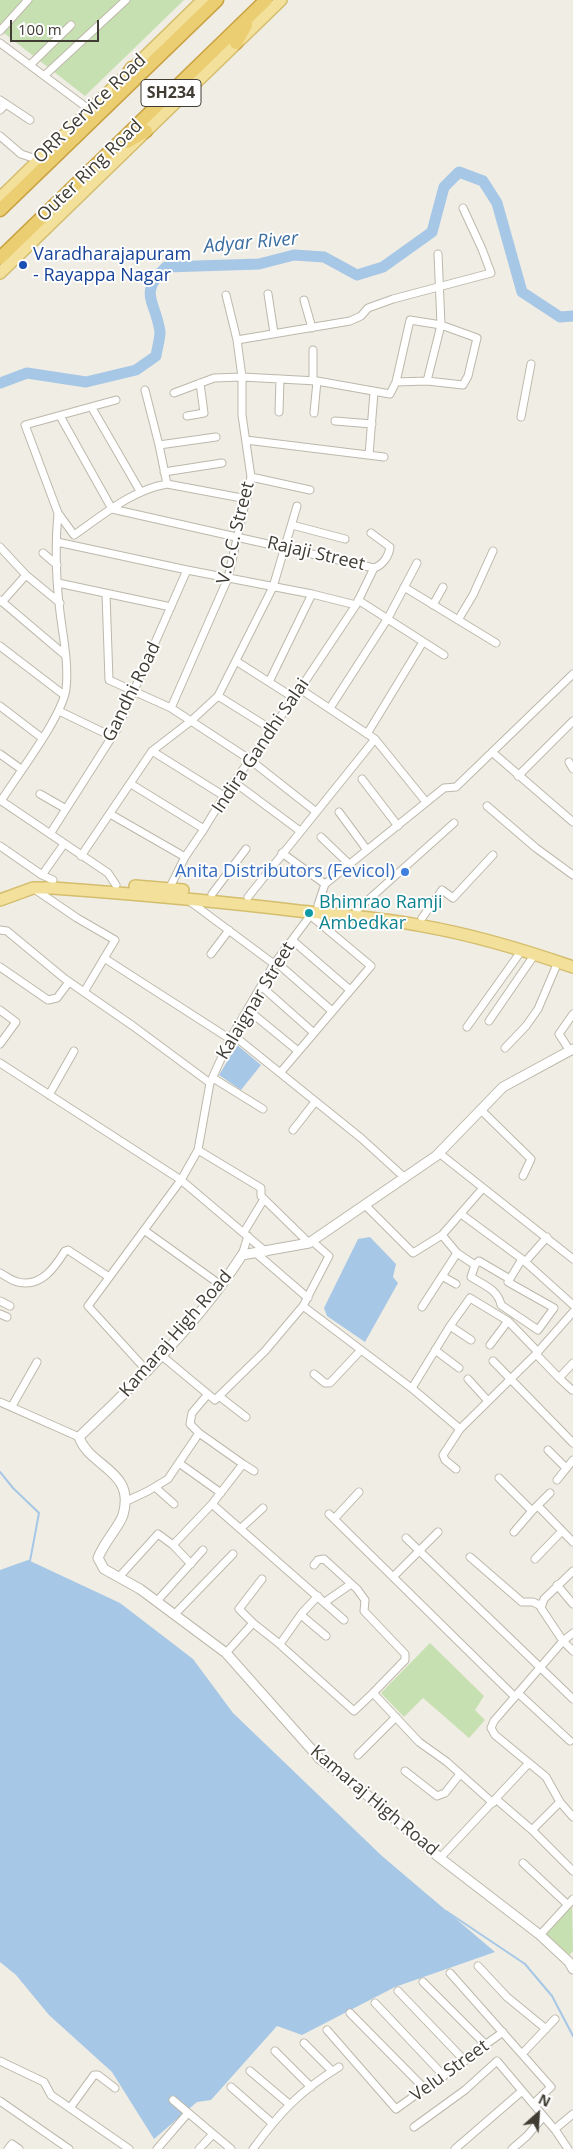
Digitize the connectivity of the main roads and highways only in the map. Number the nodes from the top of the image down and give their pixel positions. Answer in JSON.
{"nodes":[{"id":1,"x":203,"y":0,"type":"edge"},
{"id":2,"x":217,"y":0,"type":"edge"},
{"id":3,"x":266,"y":0,"type":"edge"},
{"id":4,"x":281,"y":0,"type":"edge"},
{"id":5,"x":194,"y":4,"type":"edge"},
{"id":6,"x":252,"y":14,"type":"junction"},
{"id":7,"x":236,"y":43,"type":"junction"},
{"id":8,"x":132,"y":68,"type":"junction"},
{"id":9,"x":106,"y":108,"type":"junction"},
{"id":10,"x":146,"y":132,"type":"junction"},
{"id":11,"x":111,"y":151,"type":"junction"},
{"id":12,"x":45,"y":160,"type":"junction"},
{"id":13,"x":17,"y":181,"type":"junction"},
{"id":14,"x":0,"y":191,"type":"edge"},
{"id":15,"x":0,"y":198,"type":"edge"},
{"id":16,"x":0,"y":210,"type":"edge"},
{"id":17,"x":0,"y":258,"type":"edge"},
{"id":18,"x":0,"y":275,"type":"edge"},
{"id":19,"x":116,"y":889,"type":"junction"},
{"id":20,"x":0,"y":892,"type":"edge"},
{"id":21,"x":168,"y":892,"type":"junction"},
{"id":22,"x":0,"y":900,"type":"edge"},
{"id":23,"x":314,"y":911,"type":"junction"},
{"id":24,"x":573,"y":959,"type":"edge"},
{"id":25,"x":573,"y":967,"type":"edge"}],
"edges":[{"from":1,"to":5,"type":"main road","name":"ORR Service Road"},
{"from":2,"to":9,"type":"highway","name":"Outer Ring Road","number":"SH234"},
{"from":3,"to":6,"type":"highway","name":"Outer Ring Road","number":"SH234"},
{"from":4,"to":7,"type":"main road"},
{"from":5,"to":8,"type":"main road","name":"ORR Service Road"},
{"from":6,"to":7,"type":"highway"},
{"from":6,"to":11,"type":"highway","name":"Outer Ring Road","number":"SH234"},
{"from":7,"to":10,"type":"main road"},
{"from":8,"to":9,"type":"highway"},
{"from":8,"to":12,"type":"main road","name":"ORR Service Road"},
{"from":9,"to":12,"type":"highway","name":"Outer Ring Road","number":"SH234"},
{"from":10,"to":11,"type":"highway"},
{"from":10,"to":18,"type":"main road"},
{"from":11,"to":17,"type":"highway","name":"Outer Ring Road","number":"SH234"},
{"from":12,"to":13,"type":"main road","name":"ORR Service Road"},
{"from":12,"to":16,"type":"highway","name":"Outer Ring Road","number":"SH234"},
{"from":13,"to":14,"type":"main road"},
{"from":13,"to":15,"type":"main road","name":"ORR Service Road"},
{"from":19,"to":20,"type":"main road"},
{"from":19,"to":21,"type":"main road"},
{"from":19,"to":22,"type":"main road"},
{"from":21,"to":23,"type":"main road"},
{"from":21,"to":23,"type":"main road"},
{"from":23,"to":24,"type":"main road"},
{"from":23,"to":25,"type":"main road"}]}
